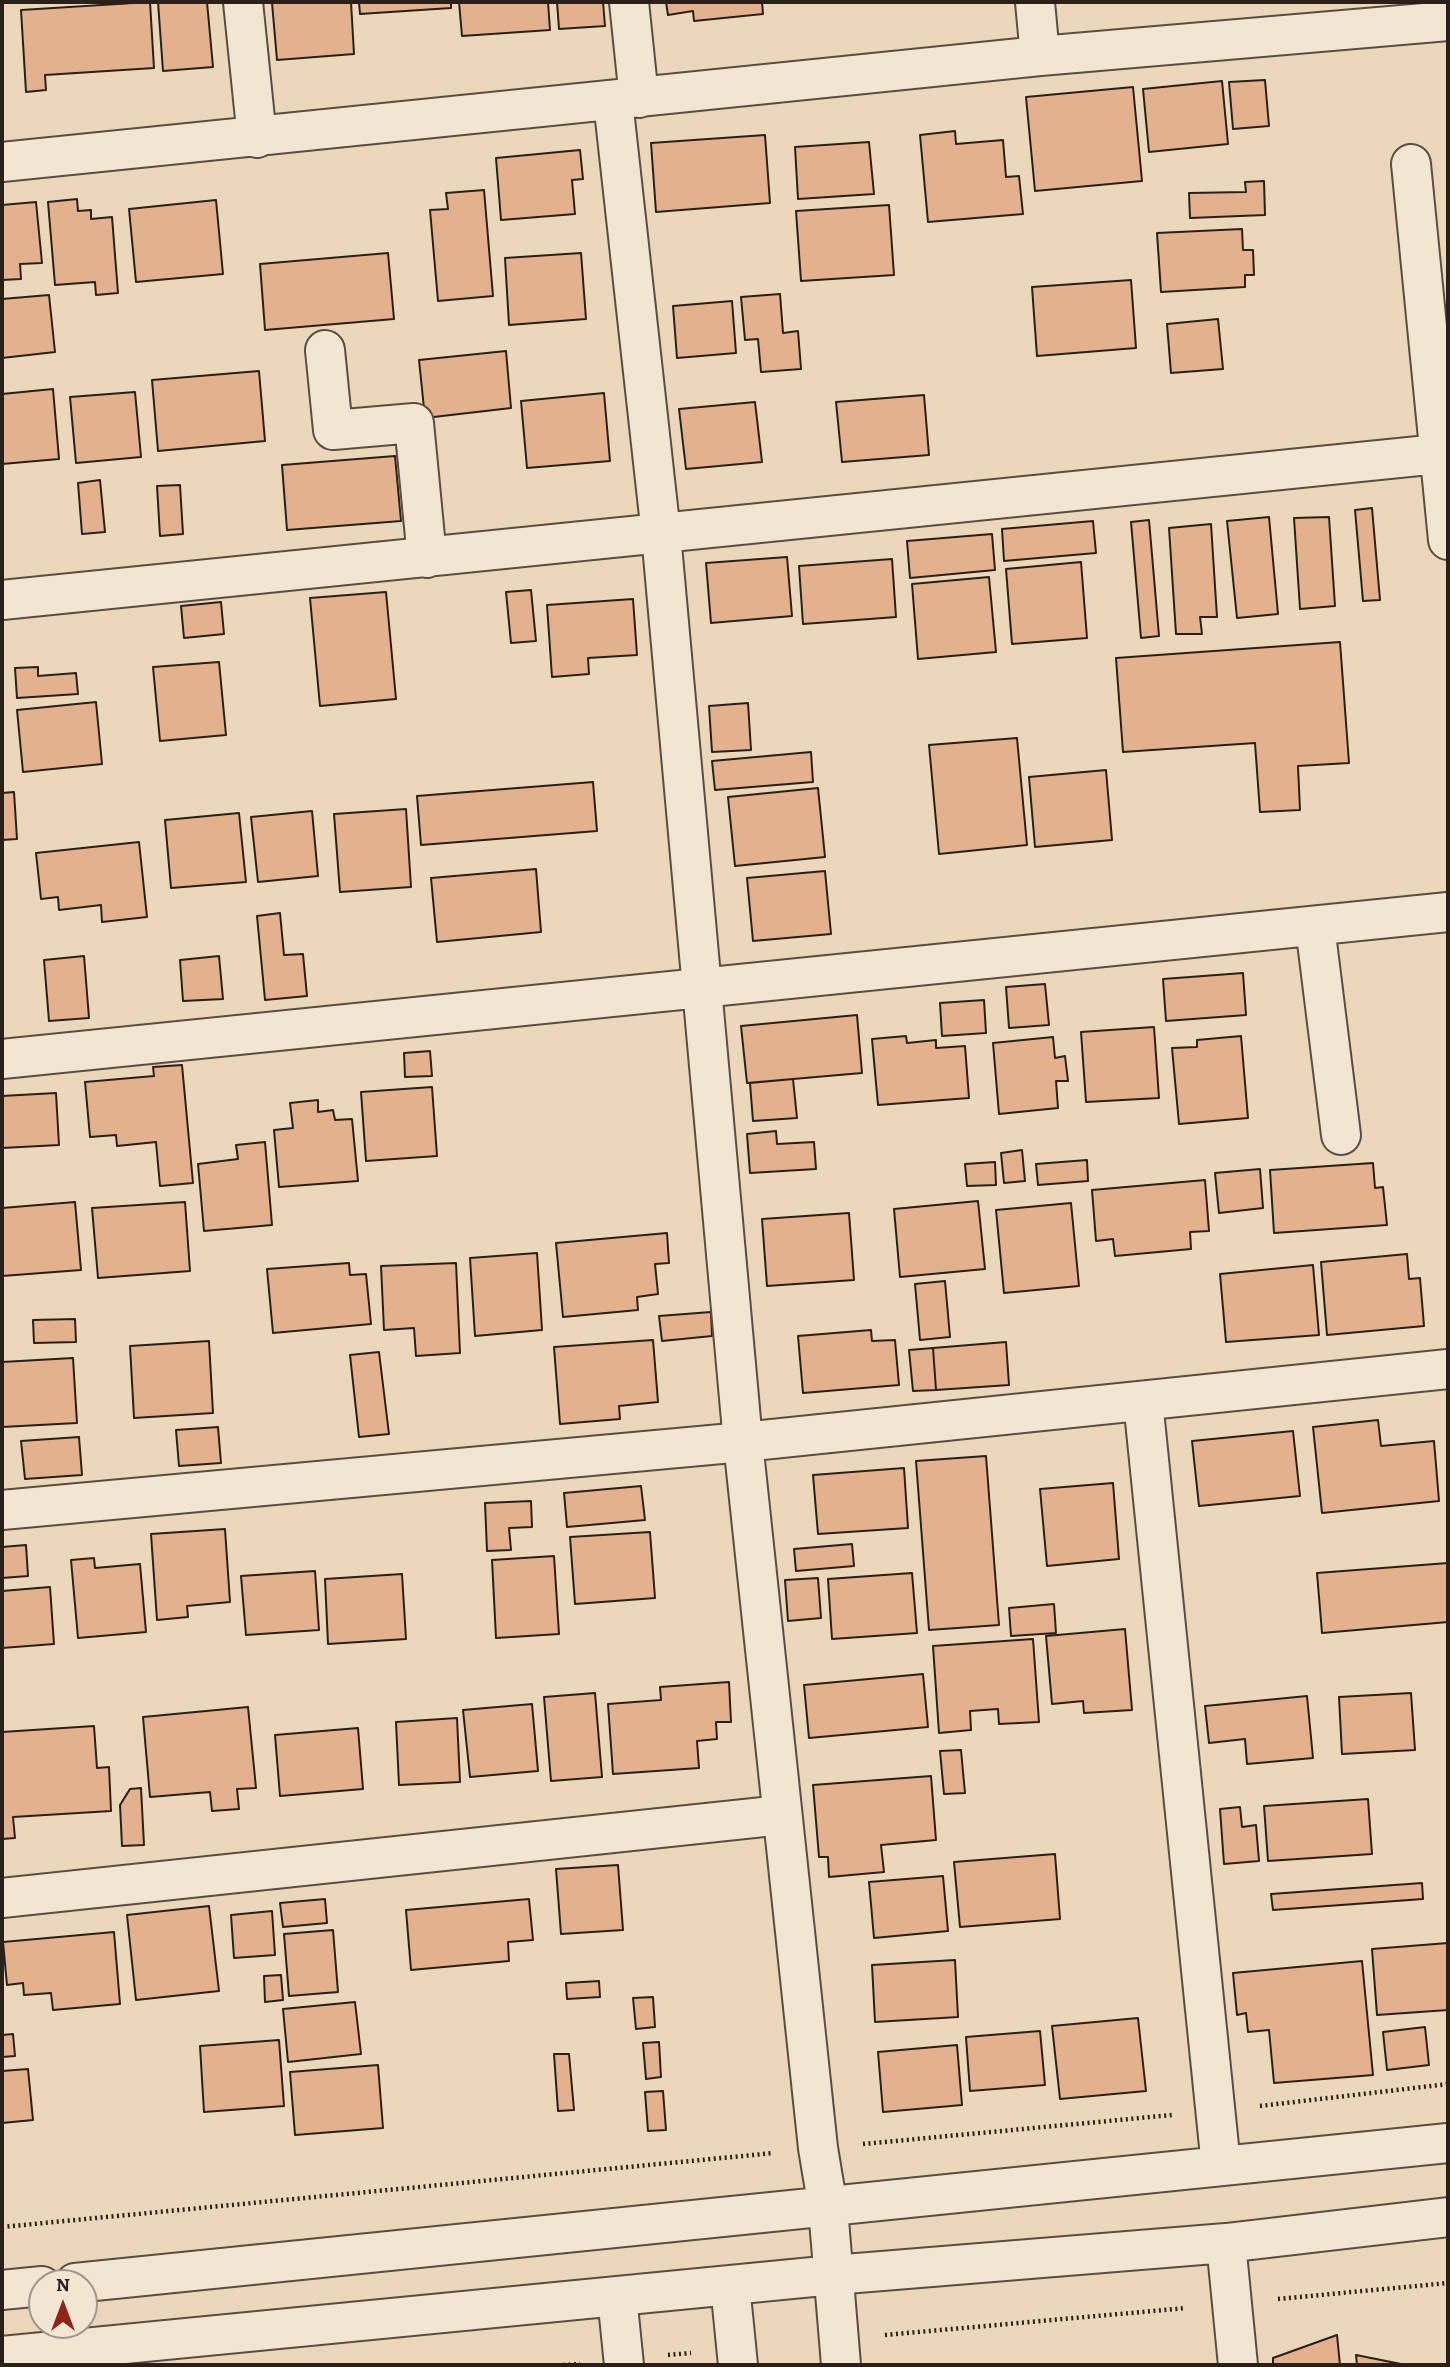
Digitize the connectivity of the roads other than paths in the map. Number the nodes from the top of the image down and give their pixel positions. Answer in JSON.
{"nodes":[{"id":1,"x":243,"y":2,"type":"edge"},
{"id":2,"x":629,"y":2,"type":"edge"},
{"id":3,"x":1035,"y":2,"type":"edge"},
{"id":4,"x":1448,"y":21,"type":"edge"},
{"id":5,"x":1040,"y":56,"type":"junction"},
{"id":6,"x":626,"y":100,"type":"junction"},
{"id":7,"x":257,"y":138,"type":"junction"},
{"id":8,"x":2,"y":162,"type":"edge"},
{"id":9,"x":1411,"y":164,"type":"dead end"},
{"id":10,"x":325,"y":350,"type":"dead end"},
{"id":11,"x":1444,"y":454,"type":"edge"},
{"id":12,"x":661,"y":534,"type":"junction"},
{"id":13,"x":1448,"y":540,"type":"edge"},
{"id":14,"x":427,"y":558,"type":"junction"},
{"id":15,"x":2,"y":600,"type":"edge"},
{"id":16,"x":1448,"y":912,"type":"edge"},
{"id":17,"x":1315,"y":926,"type":"junction"},
{"id":18,"x":701,"y":988,"type":"junction"},
{"id":19,"x":2,"y":1059,"type":"edge"},
{"id":20,"x":1341,"y":1135,"type":"dead end"},
{"id":21,"x":1448,"y":1369,"type":"edge"},
{"id":22,"x":1143,"y":1401,"type":"junction"},
{"id":23,"x":743,"y":1442,"type":"junction"},
{"id":24,"x":2,"y":1510,"type":"edge"},
{"id":25,"x":782,"y":1815,"type":"junction"},
{"id":26,"x":2,"y":1898,"type":"edge"},
{"id":27,"x":1448,"y":2144,"type":"edge"},
{"id":28,"x":1221,"y":2166,"type":"junction"},
{"id":29,"x":828,"y":2208,"type":"junction"},
{"id":30,"x":1448,"y":2217,"type":"edge"},
{"id":31,"x":1226,"y":2243,"type":"junction"},
{"id":32,"x":833,"y":2274,"type":"junction"},
{"id":33,"x":98,"y":2281,"type":"edge"},
{"id":34,"x":730,"y":2285,"type":"junction"},
{"id":35,"x":28,"y":2287,"type":"edge"},
{"id":36,"x":2,"y":2290,"type":"edge"},
{"id":37,"x":617,"y":2296,"type":"junction"},
{"id":38,"x":839,"y":2353,"type":"edge"},
{"id":39,"x":2,"y":2356,"type":"edge"},
{"id":40,"x":737,"y":2357,"type":"edge"},
{"id":41,"x":624,"y":2362,"type":"edge"},
{"id":42,"x":1238,"y":2365,"type":"edge"}],
"edges":[{"from":1,"to":7,"type":"street"},
{"from":2,"to":6,"type":"street"},
{"from":3,"to":5,"type":"street"},
{"from":4,"to":5,"type":"street"},
{"from":5,"to":6,"type":"street"},
{"from":6,"to":7,"type":"street"},
{"from":6,"to":12,"type":"street"},
{"from":7,"to":8,"type":"street"},
{"from":9,"to":11,"type":"street"},
{"from":10,"to":14,"type":"street"},
{"from":11,"to":12,"type":"street"},
{"from":11,"to":13,"type":"street"},
{"from":12,"to":14,"type":"street"},
{"from":12,"to":18,"type":"street"},
{"from":14,"to":15,"type":"street"},
{"from":16,"to":17,"type":"street"},
{"from":17,"to":18,"type":"street"},
{"from":17,"to":20,"type":"street"},
{"from":18,"to":19,"type":"street"},
{"from":18,"to":23,"type":"street"},
{"from":21,"to":22,"type":"street"},
{"from":22,"to":23,"type":"street"},
{"from":22,"to":28,"type":"street"},
{"from":23,"to":24,"type":"street"},
{"from":23,"to":25,"type":"street"},
{"from":25,"to":26,"type":"street"},
{"from":25,"to":29,"type":"street"},
{"from":27,"to":28,"type":"street"},
{"from":28,"to":29,"type":"street"},
{"from":29,"to":32,"type":"street"},
{"from":29,"to":33,"type":"street"},
{"from":30,"to":31,"type":"street"},
{"from":31,"to":32,"type":"street"},
{"from":31,"to":42,"type":"street"},
{"from":32,"to":34,"type":"street"},
{"from":32,"to":38,"type":"street"},
{"from":34,"to":37,"type":"street"},
{"from":34,"to":40,"type":"street"},
{"from":35,"to":36,"type":"street"},
{"from":37,"to":39,"type":"street"},
{"from":37,"to":41,"type":"street"}]}
